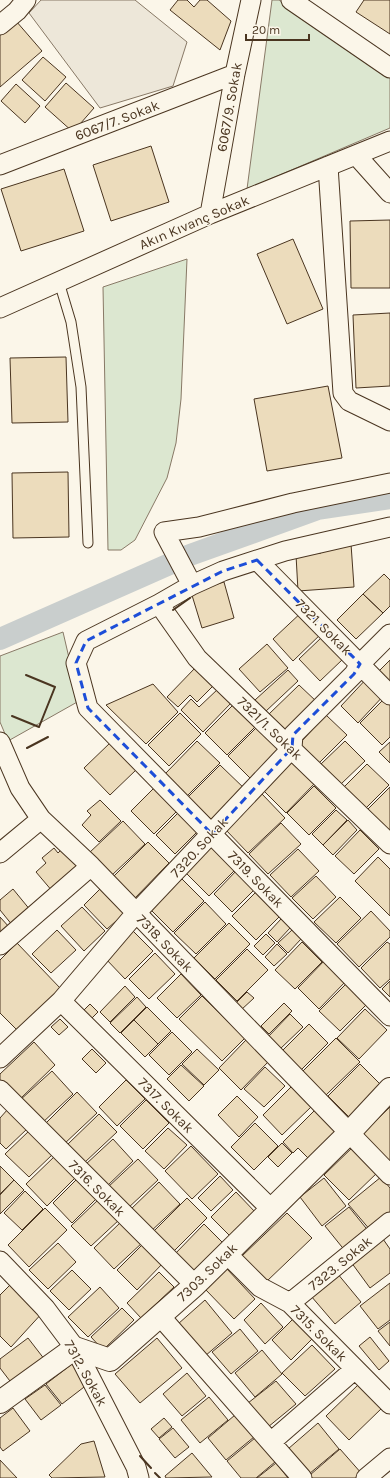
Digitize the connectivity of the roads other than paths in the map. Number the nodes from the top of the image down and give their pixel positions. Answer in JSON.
{"nodes":[{"id":1,"x":26,"y":0,"type":"edge"},
{"id":2,"x":251,"y":0,"type":"edge"},
{"id":3,"x":291,"y":0,"type":"edge"},
{"id":4,"x":0,"y":25,"type":"edge"},
{"id":5,"x":390,"y":68,"type":"edge"},
{"id":6,"x":235,"y":74,"type":"junction"},
{"id":7,"x":390,"y":141,"type":"edge"},
{"id":8,"x":356,"y":155,"type":"junction"},
{"id":9,"x":0,"y":165,"type":"edge"},
{"id":10,"x":328,"y":166,"type":"junction"},
{"id":11,"x":390,"y":193,"type":"edge"},
{"id":12,"x":210,"y":214,"type":"junction"},
{"id":13,"x":59,"y":282,"type":"junction"},
{"id":14,"x":2,"y":302,"type":"edge"},
{"id":15,"x":390,"y":421,"type":"edge"},
{"id":16,"x":390,"y":483,"type":"edge"},
{"id":17,"x":390,"y":527,"type":"edge"},
{"id":18,"x":88,"y":543,"type":"dead end"},
{"id":19,"x":257,"y":560,"type":"junction"},
{"id":20,"x":190,"y":582,"type":"junction"},
{"id":21,"x":159,"y":604,"type":"junction"},
{"id":22,"x":390,"y":634,"type":"edge"},
{"id":23,"x":360,"y":664,"type":"junction"},
{"id":24,"x":390,"y":695,"type":"edge"},
{"id":25,"x":0,"y":742,"type":"edge"},
{"id":26,"x":292,"y":748,"type":"junction"},
{"id":27,"x":41,"y":819,"type":"junction"},
{"id":28,"x":212,"y":834,"type":"junction"},
{"id":29,"x":390,"y":844,"type":"edge"},
{"id":30,"x":0,"y":852,"type":"edge"},
{"id":31,"x":91,"y":866,"type":"junction"},
{"id":32,"x":136,"y":913,"type":"junction"},
{"id":33,"x":0,"y":944,"type":"edge"},
{"id":34,"x":61,"y":1001,"type":"junction"},
{"id":35,"x":390,"y":1016,"type":"edge"},
{"id":36,"x":0,"y":1058,"type":"edge"},
{"id":37,"x":390,"y":1089,"type":"edge"},
{"id":38,"x":0,"y":1090,"type":"edge"},
{"id":39,"x":349,"y":1132,"type":"junction"},
{"id":40,"x":390,"y":1175,"type":"edge"},
{"id":41,"x":271,"y":1209,"type":"junction"},
{"id":42,"x":390,"y":1222,"type":"edge"},
{"id":43,"x":226,"y":1253,"type":"junction"},
{"id":44,"x":0,"y":1261,"type":"edge"},
{"id":45,"x":195,"y":1285,"type":"junction"},
{"id":46,"x":290,"y":1303,"type":"junction"},
{"id":47,"x":160,"y":1316,"type":"junction"},
{"id":48,"x":75,"y":1348,"type":"junction"},
{"id":49,"x":355,"y":1369,"type":"junction"},
{"id":50,"x":0,"y":1402,"type":"edge"},
{"id":51,"x":390,"y":1404,"type":"edge"},
{"id":52,"x":272,"y":1442,"type":"junction"},
{"id":53,"x":390,"y":1458,"type":"edge"},
{"id":54,"x":141,"y":1474,"type":"edge"},
{"id":55,"x":302,"y":1478,"type":"edge"},
{"id":56,"x":366,"y":1478,"type":"edge"}],
"edges":[{"from":1,"to":4,"type":"street"},
{"from":2,"to":6,"type":"street","name":"6067/9. Sokak"},
{"from":3,"to":5,"type":"street"},
{"from":6,"to":9,"type":"street","name":"6067/7. Sokak"},
{"from":6,"to":12,"type":"street","name":"6067/9. Sokak"},
{"from":7,"to":8,"type":"street","name":"Akın Kıvanç Sokak"},
{"from":8,"to":10,"type":"street","name":"Akın Kıvanç Sokak"},
{"from":8,"to":11,"type":"street"},
{"from":10,"to":12,"type":"street","name":"Akın Kıvanç Sokak"},
{"from":10,"to":15,"type":"street"},
{"from":12,"to":13,"type":"street","name":"Akın Kıvanç Sokak"},
{"from":13,"to":14,"type":"street","name":"Akın Kıvanç Sokak"},
{"from":13,"to":18,"type":"lane"},
{"from":16,"to":20,"type":"street"},
{"from":17,"to":19,"type":"street"},
{"from":19,"to":20,"type":"street"},
{"from":19,"to":23,"type":"street","name":"7321. Sokak"},
{"from":20,"to":21,"type":"street"},
{"from":21,"to":26,"type":"street","name":"7321/1. Sokak"},
{"from":21,"to":28,"type":"street","name":"7319. Sokak"},
{"from":22,"to":23,"type":"street","name":"7320. Sokak"},
{"from":23,"to":24,"type":"street","name":"7321. Sokak"},
{"from":23,"to":26,"type":"street","name":"7320. Sokak"},
{"from":25,"to":27,"type":"street","name":"7318. Sokak"},
{"from":26,"to":28,"type":"street","name":"7320. Sokak"},
{"from":26,"to":29,"type":"street","name":"7321/1. Sokak"},
{"from":27,"to":30,"type":"street"},
{"from":27,"to":31,"type":"street","name":"7318. Sokak"},
{"from":28,"to":32,"type":"street","name":"7320. Sokak"},
{"from":28,"to":35,"type":"street","name":"7319. Sokak"},
{"from":31,"to":32,"type":"street","name":"7318. Sokak"},
{"from":31,"to":33,"type":"street"},
{"from":32,"to":34,"type":"street","name":"7320. Sokak"},
{"from":32,"to":39,"type":"street","name":"7318. Sokak"},
{"from":34,"to":36,"type":"street","name":"7320. Sokak"},
{"from":34,"to":41,"type":"street","name":"7317. Sokak"},
{"from":37,"to":39,"type":"street","name":"7303. Sokak"},
{"from":38,"to":45,"type":"street","name":"7316. Sokak"},
{"from":39,"to":40,"type":"street","name":"7318. Sokak"},
{"from":39,"to":41,"type":"street","name":"7303. Sokak"},
{"from":41,"to":43,"type":"street","name":"7303. Sokak"},
{"from":42,"to":46,"type":"street","name":"7323. Sokak"},
{"from":43,"to":45,"type":"street","name":"7303. Sokak"},
{"from":43,"to":46,"type":"street","name":"7315. Sokak"},
{"from":44,"to":48,"type":"street","name":"7312. Sokak"},
{"from":45,"to":47,"type":"street","name":"7303. Sokak"},
{"from":46,"to":49,"type":"street","name":"7315. Sokak"},
{"from":47,"to":48,"type":"street","name":"7303. Sokak"},
{"from":47,"to":52,"type":"street"},
{"from":48,"to":50,"type":"street"},
{"from":48,"to":54,"type":"street","name":"7312. Sokak"},
{"from":49,"to":51,"type":"street","name":"7315. Sokak"},
{"from":49,"to":52,"type":"street"},
{"from":52,"to":55,"type":"street"},
{"from":53,"to":56,"type":"street"}]}
